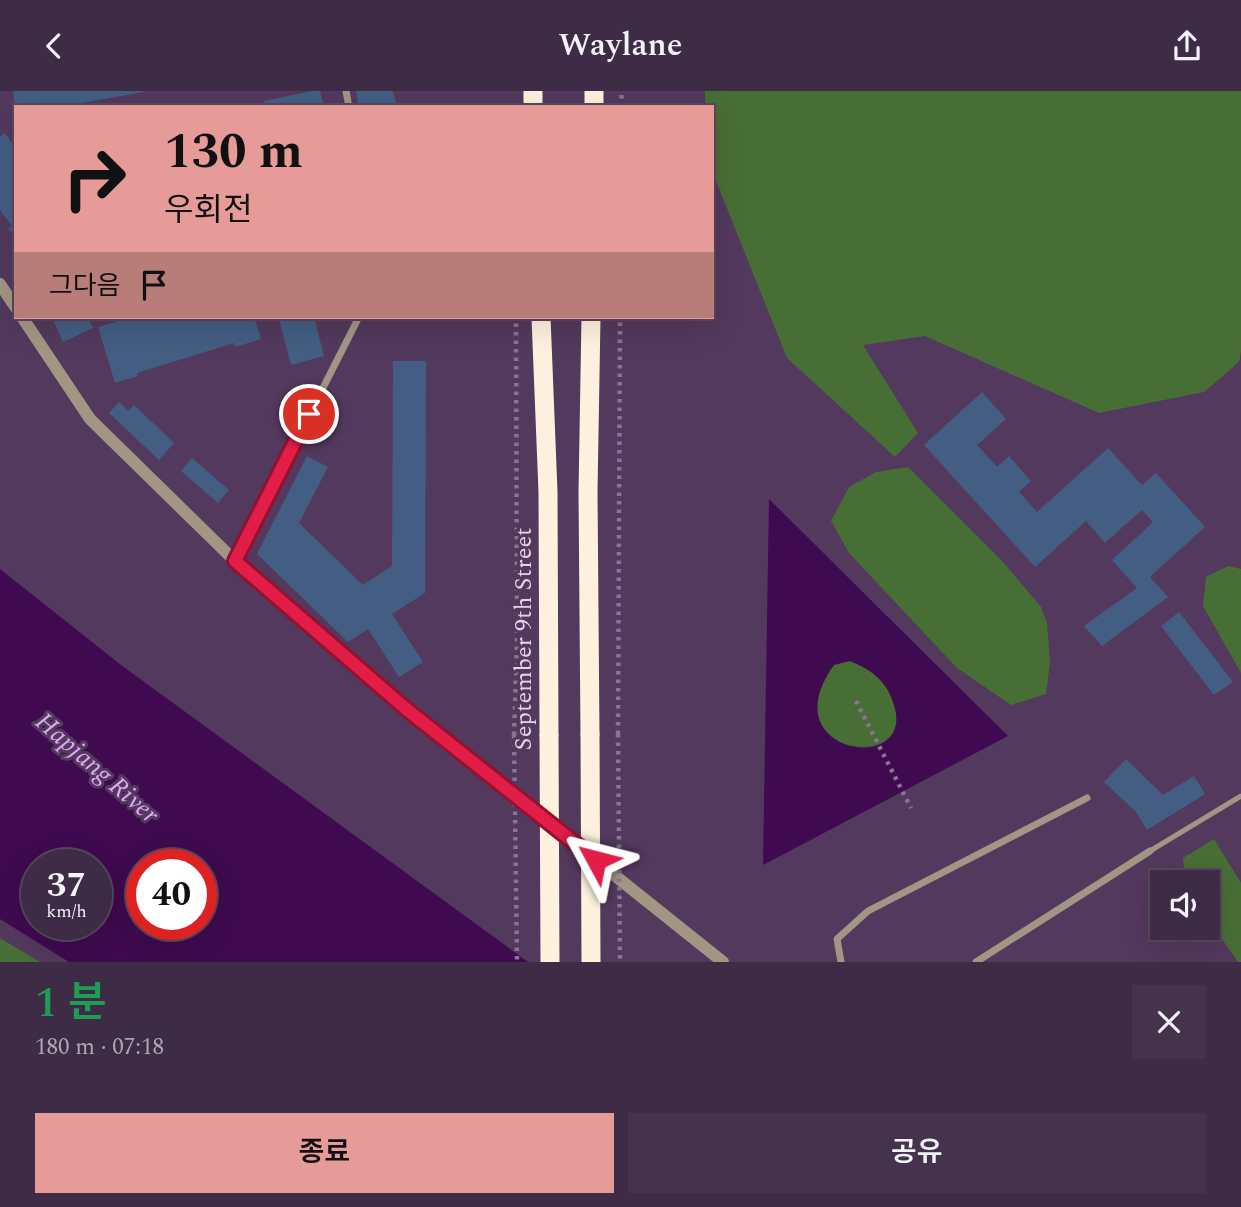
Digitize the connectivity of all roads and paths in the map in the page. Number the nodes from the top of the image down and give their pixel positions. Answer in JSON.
{"nodes":[{"id":1,"x":0,"y":284,"type":"edge"},
{"id":2,"x":14,"y":305,"type":"edge"},
{"id":3,"x":23,"y":319,"type":"edge"},
{"id":4,"x":358,"y":319,"type":"edge"},
{"id":5,"x":516,"y":319,"type":"edge"},
{"id":6,"x":541,"y":319,"type":"edge"},
{"id":7,"x":591,"y":319,"type":"edge"},
{"id":8,"x":620,"y":319,"type":"edge"},
{"id":9,"x":235,"y":561,"type":"junction"},
{"id":10,"x":856,"y":701,"type":"dead end"},
{"id":11,"x":1241,"y":796,"type":"edge"},
{"id":12,"x":1087,"y":798,"type":"dead end"},
{"id":13,"x":911,"y":809,"type":"dead end"},
{"id":14,"x":1150,"y":851,"type":"joint"},
{"id":15,"x":517,"y":962,"type":"edge"},
{"id":16,"x":550,"y":962,"type":"edge"},
{"id":17,"x":591,"y":962,"type":"edge"},
{"id":18,"x":620,"y":962,"type":"edge"},
{"id":19,"x":723,"y":962,"type":"edge"},
{"id":20,"x":841,"y":962,"type":"edge"},
{"id":21,"x":976,"y":962,"type":"edge"}],
"edges":[{"from":1,"to":2,"type":"street"},
{"from":3,"to":9,"type":"street"},
{"from":4,"to":9,"type":"street"},
{"from":5,"to":15,"type":"path","bridge":true},
{"from":6,"to":16,"type":"highway","name":"September 9th Street","bridge":true},
{"from":7,"to":17,"type":"highway","bridge":true},
{"from":8,"to":18,"type":"path","bridge":true},
{"from":9,"to":19,"type":"street"},
{"from":10,"to":13,"type":"path"},
{"from":11,"to":14,"type":"lane"},
{"from":12,"to":20,"type":"street"},
{"from":14,"to":21,"type":"street"}]}
